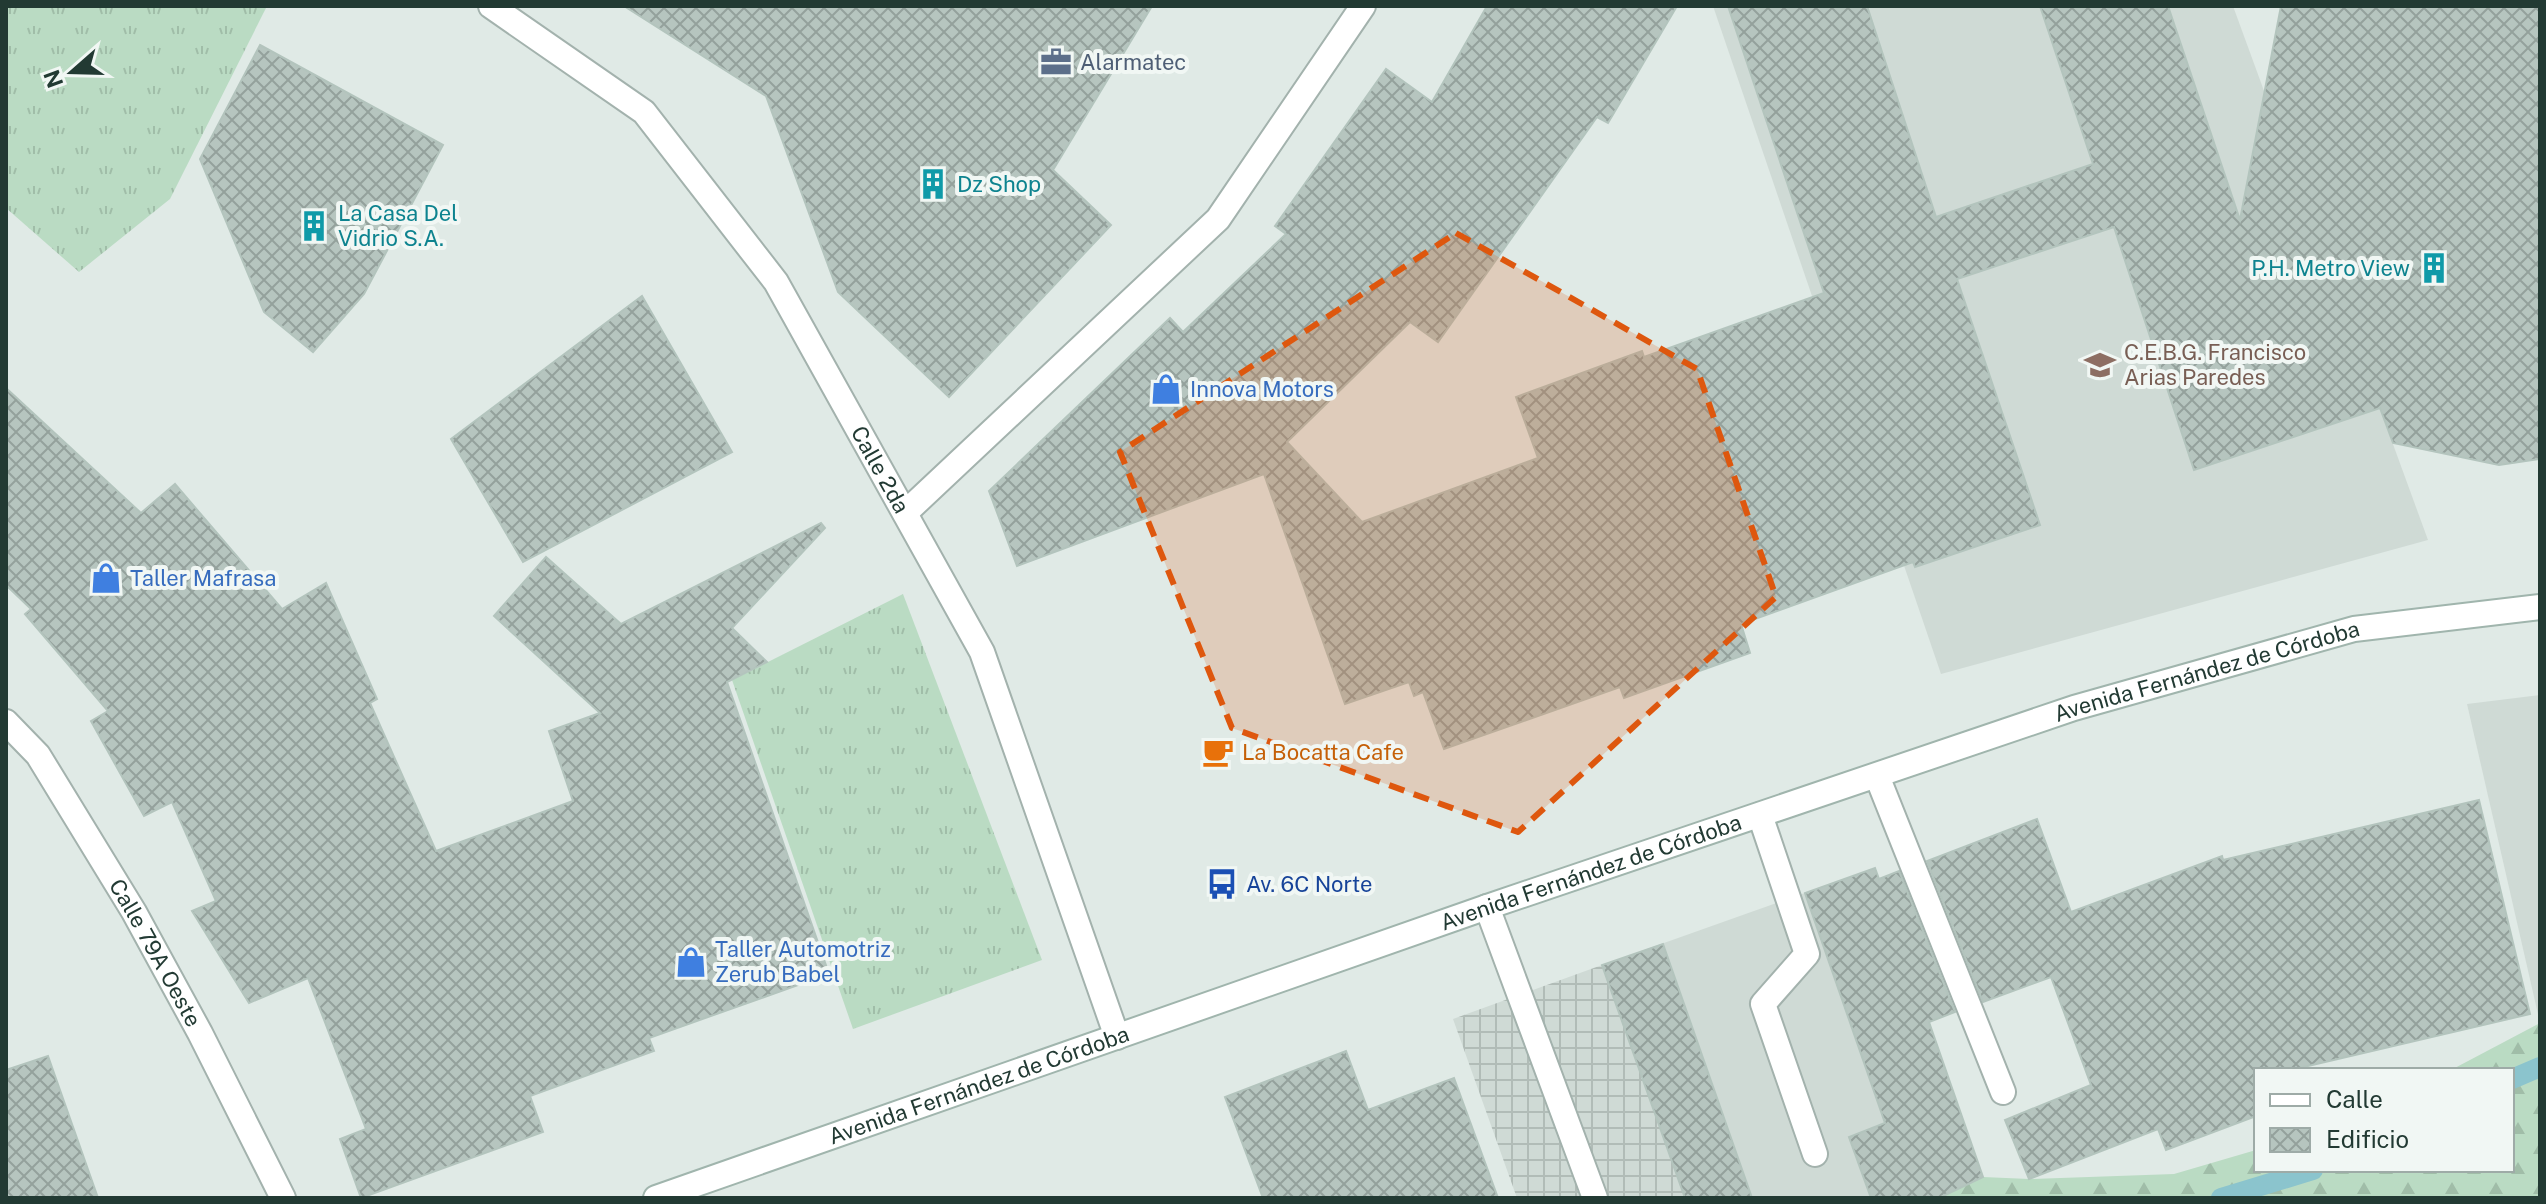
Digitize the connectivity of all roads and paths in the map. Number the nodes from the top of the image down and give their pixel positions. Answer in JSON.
{"nodes":[{"id":1,"x":491,"y":6,"type":"edge"},
{"id":2,"x":1363,"y":6,"type":"edge"},
{"id":3,"x":905,"y":513,"type":"junction"},
{"id":4,"x":2540,"y":607,"type":"edge"},
{"id":5,"x":6,"y":722,"type":"edge"},
{"id":6,"x":1877,"y":776,"type":"junction"},
{"id":7,"x":1760,"y":815,"type":"junction"},
{"id":8,"x":1487,"y":907,"type":"junction"},
{"id":9,"x":1117,"y":1037,"type":"junction"},
{"id":10,"x":2003,"y":1092,"type":"dead end"},
{"id":11,"x":1815,"y":1154,"type":"dead end"},
{"id":12,"x":283,"y":1198,"type":"edge"},
{"id":13,"x":656,"y":1198,"type":"edge"},
{"id":14,"x":1595,"y":1198,"type":"edge"}],
"edges":[{"from":1,"to":3,"type":"street","name":"Calle 2da"},
{"from":2,"to":3,"type":"street"},
{"from":3,"to":9,"type":"street","name":"Calle 2da"},
{"from":4,"to":6,"type":"street","name":"Avenida Fernández de Córdoba"},
{"from":5,"to":12,"type":"street","name":"Calle 79A Oeste"},
{"from":6,"to":7,"type":"street","name":"Avenida Fernández de Córdoba"},
{"from":6,"to":10,"type":"street"},
{"from":7,"to":8,"type":"street","name":"Avenida Fernández de Córdoba"},
{"from":7,"to":11,"type":"street"},
{"from":8,"to":9,"type":"street","name":"Avenida Fernández de Córdoba"},
{"from":8,"to":14,"type":"street"},
{"from":9,"to":13,"type":"street","name":"Avenida Fernández de Córdoba"}]}
